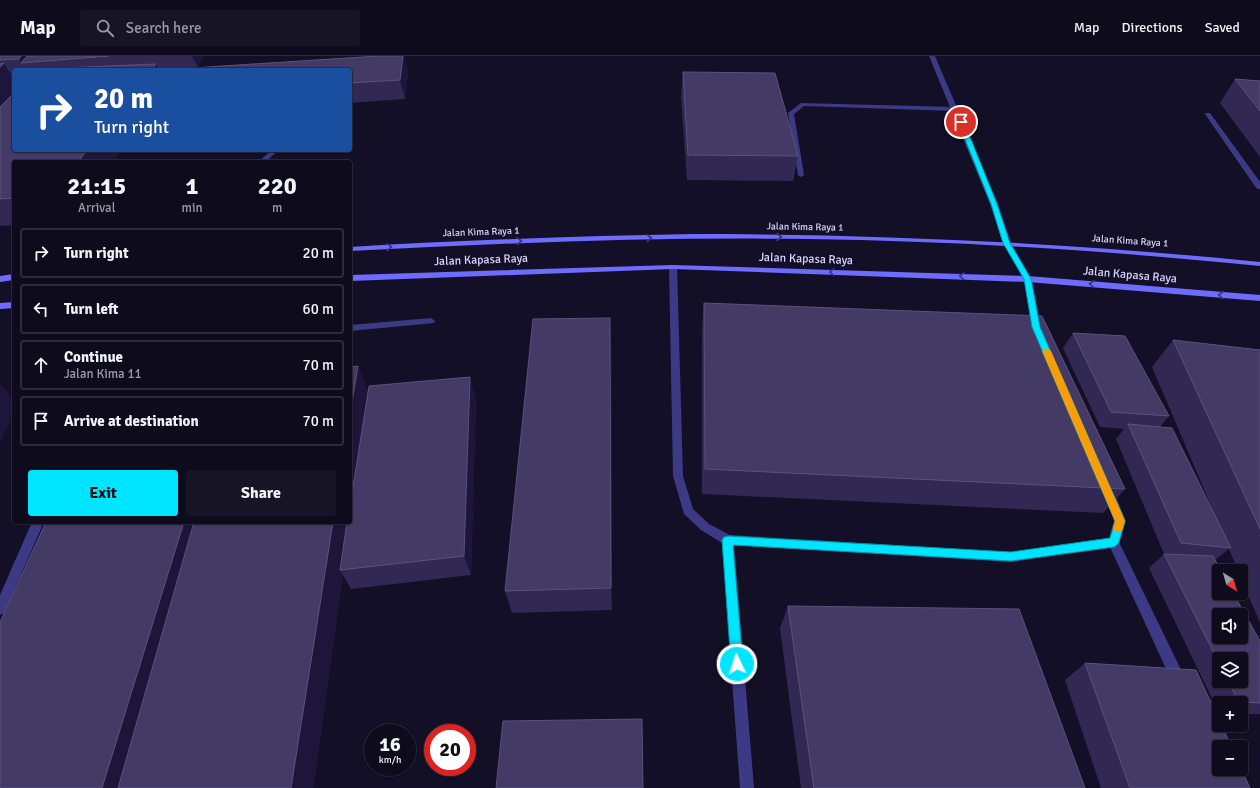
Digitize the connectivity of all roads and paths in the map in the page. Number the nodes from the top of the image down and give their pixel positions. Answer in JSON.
{"nodes":[{"id":1,"x":932,"y":56,"type":"edge"},
{"id":2,"x":955,"y":109,"type":"junction"},
{"id":3,"x":1208,"y":114,"type":"dead end"},
{"id":4,"x":274,"y":152,"type":"edge"},
{"id":5,"x":264,"y":160,"type":"edge"},
{"id":6,"x":801,"y":175,"type":"dead end"},
{"id":7,"x":1260,"y":187,"type":"edge"},
{"id":8,"x":1007,"y":243,"type":"junction"},
{"id":9,"x":352,"y":248,"type":"edge"},
{"id":10,"x":1260,"y":264,"type":"edge"},
{"id":11,"x":672,"y":266,"type":"junction"},
{"id":12,"x":12,"y":277,"type":"edge"},
{"id":13,"x":352,"y":278,"type":"edge"},
{"id":14,"x":0,"y":279,"type":"edge"},
{"id":15,"x":1028,"y":279,"type":"junction"},
{"id":16,"x":1260,"y":299,"type":"edge"},
{"id":17,"x":12,"y":305,"type":"edge"},
{"id":18,"x":0,"y":306,"type":"edge"},
{"id":19,"x":432,"y":321,"type":"dead end"},
{"id":20,"x":352,"y":328,"type":"edge"},
{"id":21,"x":1042,"y":341,"type":"edge"},
{"id":22,"x":1105,"y":483,"type":"edge"},
{"id":23,"x":37,"y":524,"type":"edge"},
{"id":24,"x":728,"y":540,"type":"junction"},
{"id":25,"x":1114,"y":542,"type":"junction"},
{"id":26,"x":0,"y":609,"type":"edge"},
{"id":27,"x":1185,"y":693,"type":"edge"},
{"id":28,"x":747,"y":788,"type":"edge"}],
"edges":[{"from":1,"to":2,"type":"street"},
{"from":2,"to":6,"type":"street"},
{"from":2,"to":8,"type":"street"},
{"from":3,"to":7,"type":"street"},
{"from":4,"to":5,"type":"street"},
{"from":9,"to":8,"type":"main road","name":"Jalan Kima Raya 1","one_way":true},
{"from":8,"to":10,"type":"main road","name":"Jalan Kima Raya 1"},
{"from":8,"to":15,"type":"street"},
{"from":11,"to":13,"type":"main road","name":"Jalan Kapasa Raya"},
{"from":15,"to":11,"type":"main road","name":"Jalan Kapasa Raya","one_way":true},
{"from":11,"to":24,"type":"street"},
{"from":12,"to":14,"type":"main road"},
{"from":16,"to":15,"type":"main road","name":"Jalan Kapasa Raya","one_way":true},
{"from":15,"to":21,"type":"street"},
{"from":17,"to":18,"type":"main road"},
{"from":19,"to":20,"type":"street"},
{"from":22,"to":25,"type":"street"},
{"from":23,"to":26,"type":"street"},
{"from":24,"to":25,"type":"street"},
{"from":24,"to":28,"type":"street"},
{"from":25,"to":27,"type":"street"}]}
